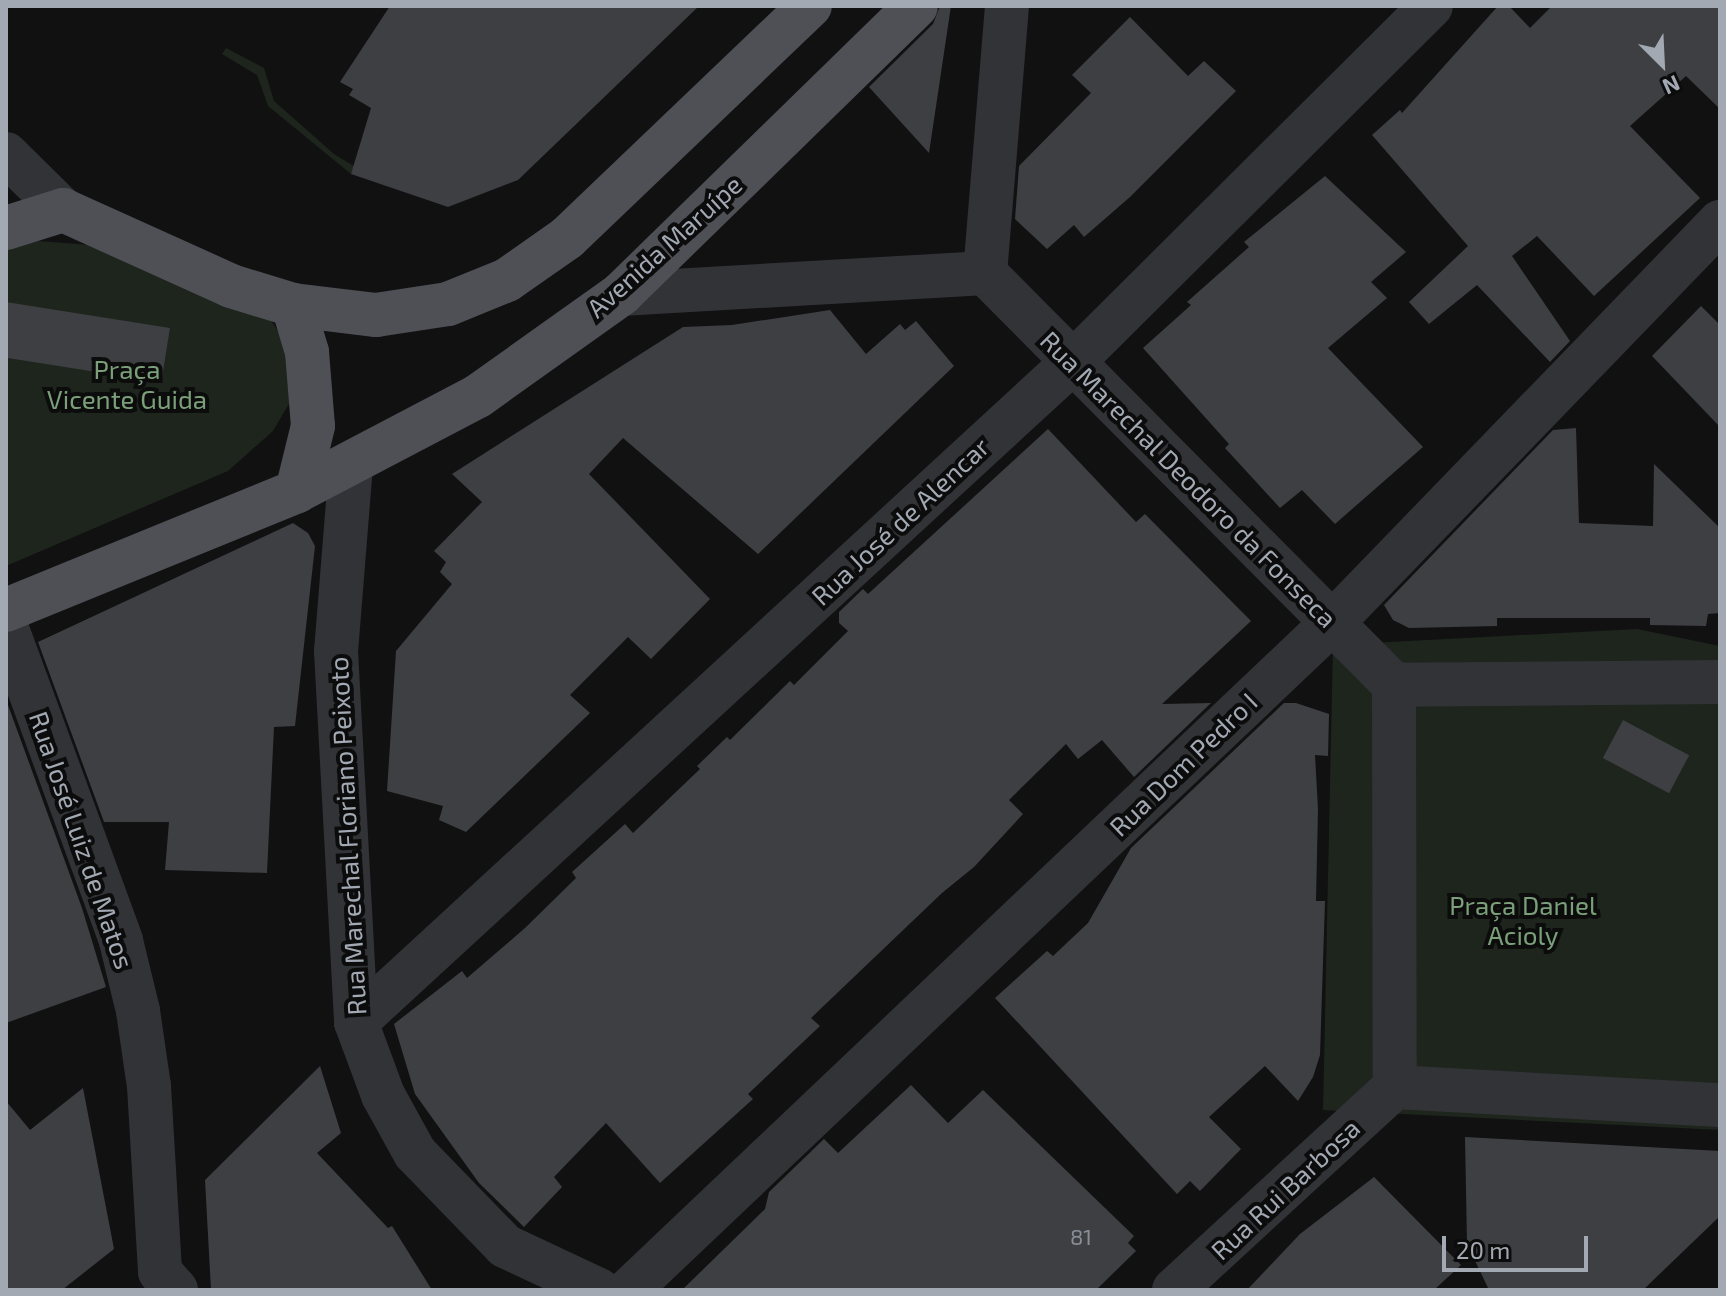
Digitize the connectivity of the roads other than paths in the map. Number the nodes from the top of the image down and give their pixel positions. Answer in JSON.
{"nodes":[{"id":1,"x":810,"y":6,"type":"edge"},
{"id":2,"x":916,"y":6,"type":"edge"},
{"id":3,"x":1007,"y":6,"type":"edge"},
{"id":4,"x":1431,"y":6,"type":"edge"},
{"id":5,"x":6,"y":154,"type":"edge"},
{"id":6,"x":63,"y":210,"type":"junction"},
{"id":7,"x":1720,"y":222,"type":"edge"},
{"id":8,"x":6,"y":228,"type":"edge"},
{"id":9,"x":985,"y":273,"type":"junction"},
{"id":10,"x":621,"y":294,"type":"junction"},
{"id":11,"x":293,"y":305,"type":"junction"},
{"id":12,"x":1072,"y":363,"type":"junction"},
{"id":13,"x":351,"y":465,"type":"junction"},
{"id":14,"x":297,"y":491,"type":"junction"},
{"id":15,"x":6,"y":610,"type":"edge"},
{"id":16,"x":1333,"y":622,"type":"junction"},
{"id":17,"x":6,"y":626,"type":"edge"},
{"id":18,"x":1720,"y":682,"type":"edge"},
{"id":19,"x":1394,"y":685,"type":"junction"},
{"id":20,"x":356,"y":1022,"type":"junction"},
{"id":21,"x":1395,"y":1087,"type":"junction"},
{"id":22,"x":1720,"y":1105,"type":"edge"},
{"id":23,"x":158,"y":1284,"type":"edge"},
{"id":24,"x":599,"y":1290,"type":"edge"},
{"id":25,"x":629,"y":1290,"type":"edge"},
{"id":26,"x":1174,"y":1290,"type":"edge"}],
"edges":[{"from":1,"to":11,"type":"main road"},
{"from":2,"to":10,"type":"main road","name":"Avenida Maruípe"},
{"from":3,"to":9,"type":"street"},
{"from":4,"to":12,"type":"street","name":"Rua José de Alencar"},
{"from":5,"to":6,"type":"street"},
{"from":6,"to":8,"type":"main road"},
{"from":6,"to":11,"type":"main road"},
{"from":7,"to":16,"type":"street","name":"Rua Dom Pedro I"},
{"from":9,"to":10,"type":"street"},
{"from":9,"to":12,"type":"street","name":"Rua Marechal Deodoro da Fonseca"},
{"from":10,"to":13,"type":"main road","name":"Avenida Maruípe"},
{"from":11,"to":14,"type":"main road"},
{"from":12,"to":16,"type":"street","name":"Rua Marechal Deodoro da Fonseca"},
{"from":12,"to":20,"type":"street","name":"Rua José de Alencar"},
{"from":13,"to":14,"type":"main road","name":"Avenida Maruípe"},
{"from":13,"to":20,"type":"street","name":"Rua Marechal Floriano Peixoto"},
{"from":14,"to":15,"type":"main road"},
{"from":16,"to":19,"type":"street","name":"Rua Marechal Deodoro da Fonseca"},
{"from":16,"to":25,"type":"street","name":"Rua Dom Pedro I"},
{"from":17,"to":23,"type":"street","name":"Rua José Luiz de Matos"},
{"from":18,"to":19,"type":"street"},
{"from":19,"to":21,"type":"street"},
{"from":20,"to":24,"type":"street","name":"Rua Marechal Floriano Peixoto"},
{"from":21,"to":22,"type":"street"},
{"from":21,"to":26,"type":"street","name":"Rua Rui Barbosa"}]}
